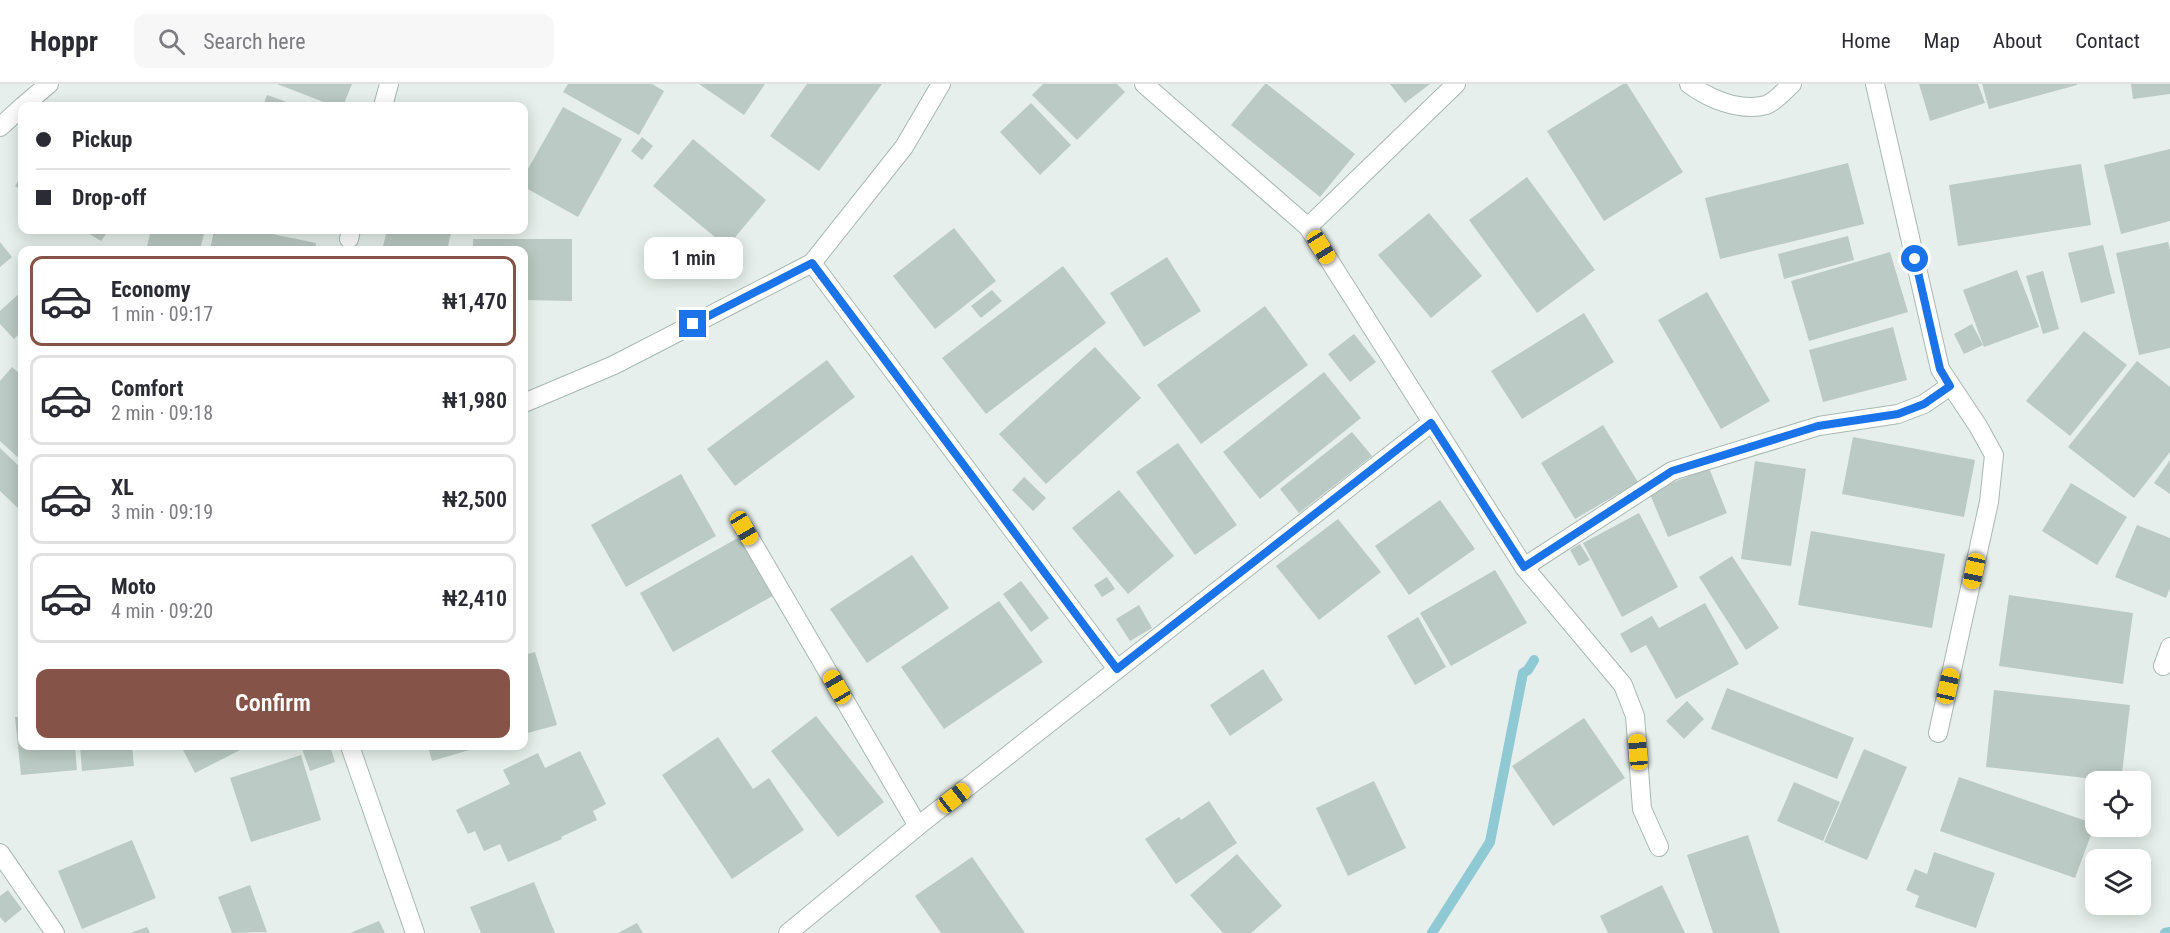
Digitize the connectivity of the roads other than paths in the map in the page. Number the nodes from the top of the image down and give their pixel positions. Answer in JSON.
{"nodes":[{"id":1,"x":49,"y":84,"type":"edge"},
{"id":2,"x":389,"y":84,"type":"edge"},
{"id":3,"x":941,"y":84,"type":"edge"},
{"id":4,"x":1144,"y":84,"type":"edge"},
{"id":5,"x":1456,"y":84,"type":"edge"},
{"id":6,"x":1689,"y":84,"type":"edge"},
{"id":7,"x":1792,"y":84,"type":"edge"},
{"id":8,"x":1875,"y":84,"type":"edge"},
{"id":9,"x":29,"y":102,"type":"edge"},
{"id":10,"x":384,"y":102,"type":"edge"},
{"id":11,"x":18,"y":111,"type":"edge"},
{"id":12,"x":0,"y":127,"type":"edge"},
{"id":13,"x":1308,"y":227,"type":"junction"},
{"id":14,"x":812,"y":263,"type":"junction"},
{"id":15,"x":1950,"y":386,"type":"junction"},
{"id":16,"x":528,"y":401,"type":"edge"},
{"id":17,"x":1431,"y":423,"type":"junction"},
{"id":18,"x":744,"y":528,"type":"dead end"},
{"id":19,"x":1524,"y":567,"type":"junction"},
{"id":20,"x":2170,"y":647,"type":"edge"},
{"id":21,"x":2163,"y":666,"type":"dead end"},
{"id":22,"x":1117,"y":669,"type":"junction"},
{"id":23,"x":1938,"y":732,"type":"dead end"},
{"id":24,"x":351,"y":750,"type":"edge"},
{"id":25,"x":918,"y":826,"type":"junction"},
{"id":26,"x":1659,"y":847,"type":"dead end"},
{"id":27,"x":0,"y":853,"type":"edge"},
{"id":28,"x":55,"y":933,"type":"edge"},
{"id":29,"x":415,"y":933,"type":"edge"},
{"id":30,"x":788,"y":933,"type":"edge"}],
"edges":[{"from":1,"to":9,"type":"street"},
{"from":2,"to":10,"type":"street"},
{"from":3,"to":14,"type":"street"},
{"from":4,"to":13,"type":"street"},
{"from":5,"to":13,"type":"street"},
{"from":6,"to":7,"type":"street"},
{"from":8,"to":15,"type":"street"},
{"from":11,"to":12,"type":"street"},
{"from":13,"to":17,"type":"street"},
{"from":14,"to":16,"type":"street"},
{"from":14,"to":22,"type":"street"},
{"from":15,"to":19,"type":"street"},
{"from":15,"to":23,"type":"street"},
{"from":17,"to":19,"type":"street"},
{"from":17,"to":22,"type":"street"},
{"from":18,"to":25,"type":"street"},
{"from":19,"to":26,"type":"street"},
{"from":20,"to":21,"type":"street"},
{"from":22,"to":25,"type":"street"},
{"from":24,"to":29,"type":"street"},
{"from":25,"to":30,"type":"street"},
{"from":27,"to":28,"type":"street"}]}
